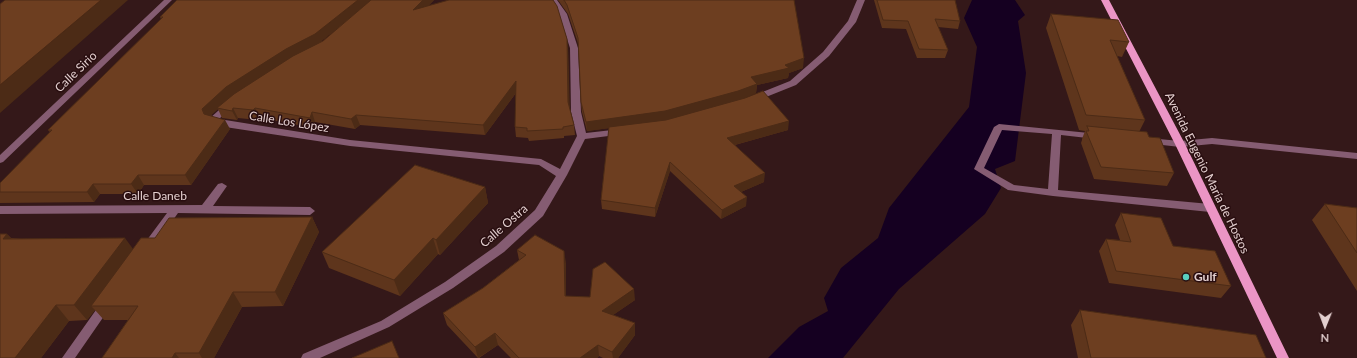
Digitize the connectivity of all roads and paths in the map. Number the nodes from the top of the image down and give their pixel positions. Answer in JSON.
{"nodes":[{"id":1,"x":168,"y":0,"type":"edge"},
{"id":2,"x":553,"y":0,"type":"edge"},
{"id":3,"x":861,"y":0,"type":"edge"},
{"id":4,"x":1105,"y":0,"type":"edge"},
{"id":5,"x":235,"y":100,"type":"edge"},
{"id":6,"x":742,"y":104,"type":"edge"},
{"id":7,"x":627,"y":131,"type":"edge"},
{"id":8,"x":1057,"y":132,"type":"junction"},
{"id":9,"x":582,"y":136,"type":"junction"},
{"id":10,"x":1103,"y":136,"type":"edge"},
{"id":11,"x":1141,"y":140,"type":"edge"},
{"id":12,"x":1180,"y":144,"type":"junction"},
{"id":13,"x":1357,"y":156,"type":"edge"},
{"id":14,"x":0,"y":160,"type":"edge"},
{"id":15,"x":562,"y":175,"type":"junction"},
{"id":16,"x":222,"y":186,"type":"dead end"},
{"id":17,"x":1053,"y":193,"type":"junction"},
{"id":18,"x":1210,"y":208,"type":"junction"},
{"id":19,"x":174,"y":209,"type":"junction"},
{"id":20,"x":205,"y":209,"type":"junction"},
{"id":21,"x":0,"y":210,"type":"edge"},
{"id":22,"x":310,"y":211,"type":"dead end"},
{"id":23,"x":142,"y":254,"type":"edge"},
{"id":24,"x":114,"y":293,"type":"edge"},
{"id":25,"x":68,"y":358,"type":"edge"},
{"id":26,"x":307,"y":358,"type":"edge"},
{"id":27,"x":1283,"y":358,"type":"edge"}],
"edges":[{"from":1,"to":14,"type":"street","name":"Calle Sirio"},
{"from":2,"to":9,"type":"street"},
{"from":3,"to":6,"type":"street"},
{"from":4,"to":12,"type":"main road","name":"Avenida Eugenio María de Hostos"},
{"from":5,"to":15,"type":"street","name":"Calle Los López"},
{"from":7,"to":9,"type":"street"},
{"from":8,"to":10,"type":"street"},
{"from":8,"to":17,"type":"street"},
{"from":8,"to":17,"type":"street"},
{"from":9,"to":15,"type":"street","name":"Calle Ostra"},
{"from":11,"to":12,"type":"street"},
{"from":12,"to":13,"type":"street"},
{"from":12,"to":18,"type":"main road","name":"Avenida Eugenio María de Hostos"},
{"from":15,"to":26,"type":"street","name":"Calle Ostra"},
{"from":16,"to":20,"type":"street"},
{"from":17,"to":18,"type":"street"},
{"from":18,"to":27,"type":"main road","name":"Avenida Eugenio María de Hostos"},
{"from":19,"to":20,"type":"street","name":"Calle Daneb"},
{"from":19,"to":21,"type":"street","name":"Calle Daneb"},
{"from":19,"to":23,"type":"street"},
{"from":20,"to":22,"type":"street","name":"Calle Daneb"},
{"from":24,"to":25,"type":"street"}]}
